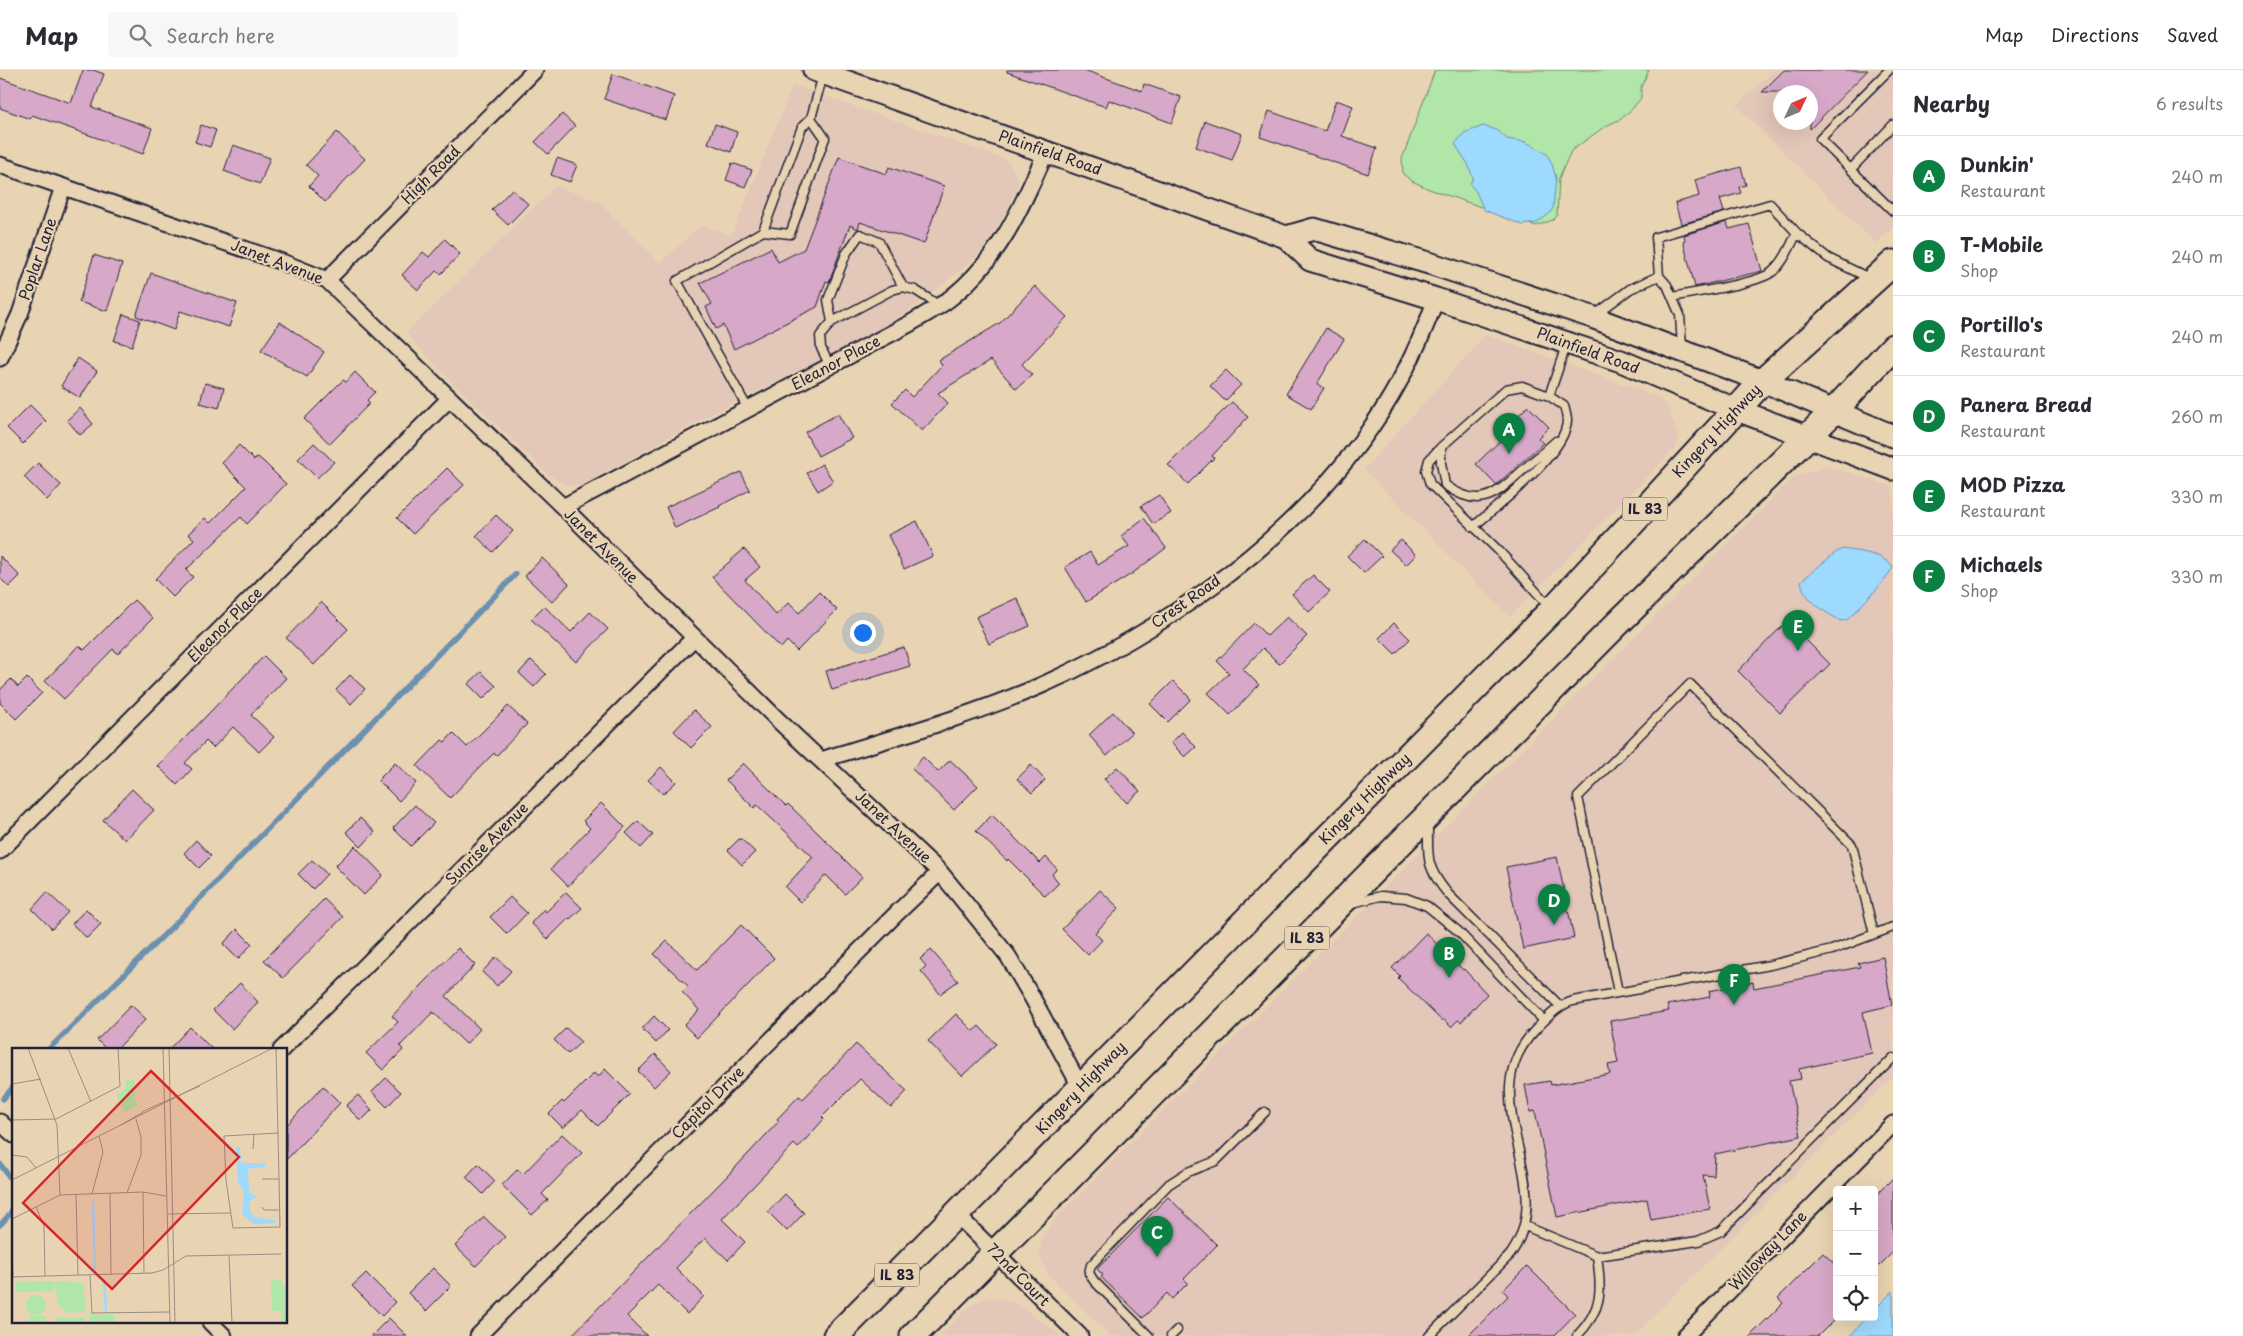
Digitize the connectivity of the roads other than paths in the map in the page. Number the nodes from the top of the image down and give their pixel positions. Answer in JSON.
{"nodes":[{"id":1,"x":535,"y":70,"type":"edge"},
{"id":2,"x":1889,"y":70,"type":"edge"},
{"id":3,"x":819,"y":72,"type":"edge"},
{"id":4,"x":811,"y":118,"type":"junction"},
{"id":5,"x":1893,"y":125,"type":"edge"},
{"id":6,"x":1046,"y":152,"type":"junction"},
{"id":7,"x":0,"y":166,"type":"edge"},
{"id":8,"x":1851,"y":169,"type":"junction"},
{"id":9,"x":63,"y":187,"type":"junction"},
{"id":10,"x":1893,"y":211,"type":"edge"},
{"id":11,"x":764,"y":231,"type":"junction"},
{"id":12,"x":1797,"y":233,"type":"junction"},
{"id":13,"x":1286,"y":237,"type":"junction"},
{"id":14,"x":1893,"y":263,"type":"edge"},
{"id":15,"x":1659,"y":276,"type":"junction"},
{"id":16,"x":327,"y":280,"type":"junction"},
{"id":17,"x":1875,"y":281,"type":"junction"},
{"id":18,"x":903,"y":287,"type":"junction"},
{"id":19,"x":1672,"y":297,"type":"junction"},
{"id":20,"x":1436,"y":299,"type":"junction"},
{"id":21,"x":940,"y":306,"type":"junction"},
{"id":22,"x":1592,"y":317,"type":"junction"},
{"id":23,"x":832,"y":322,"type":"junction"},
{"id":24,"x":1568,"y":343,"type":"junction"},
{"id":25,"x":1893,"y":347,"type":"edge"},
{"id":26,"x":1682,"y":350,"type":"junction"},
{"id":27,"x":0,"y":358,"type":"edge"},
{"id":28,"x":1893,"y":359,"type":"edge"},
{"id":29,"x":830,"y":366,"type":"junction"},
{"id":30,"x":1763,"y":381,"type":"junction"},
{"id":31,"x":1549,"y":396,"type":"junction"},
{"id":32,"x":450,"y":398,"type":"junction"},
{"id":33,"x":748,"y":409,"type":"junction"},
{"id":34,"x":1737,"y":410,"type":"junction"},
{"id":35,"x":1834,"y":411,"type":"junction"},
{"id":36,"x":1564,"y":435,"type":"junction"},
{"id":37,"x":1893,"y":436,"type":"edge"},
{"id":38,"x":1808,"y":437,"type":"junction"},
{"id":39,"x":1441,"y":447,"type":"junction"},
{"id":40,"x":1893,"y":469,"type":"edge"},
{"id":41,"x":563,"y":507,"type":"junction"},
{"id":42,"x":1473,"y":527,"type":"junction"},
{"id":43,"x":1553,"y":609,"type":"junction"},
{"id":44,"x":694,"y":638,"type":"junction"},
{"id":45,"x":821,"y":760,"type":"junction"},
{"id":46,"x":1428,"y":817,"type":"junction"},
{"id":47,"x":0,"y":851,"type":"edge"},
{"id":48,"x":940,"y":872,"type":"junction"},
{"id":49,"x":1340,"y":905,"type":"junction"},
{"id":50,"x":1893,"y":927,"type":"edge"},
{"id":51,"x":1874,"y":934,"type":"junction"},
{"id":52,"x":1618,"y":992,"type":"junction"},
{"id":53,"x":1560,"y":1006,"type":"junction"},
{"id":54,"x":1544,"y":1021,"type":"junction"},
{"id":55,"x":283,"y":1048,"type":"edge"},
{"id":56,"x":1893,"y":1058,"type":"edge"},
{"id":57,"x":1081,"y":1088,"type":"junction"},
{"id":58,"x":1265,"y":1112,"type":"dead end"},
{"id":59,"x":0,"y":1122,"type":"edge"},
{"id":60,"x":1893,"y":1124,"type":"edge"},
{"id":61,"x":12,"y":1133,"type":"edge"},
{"id":62,"x":957,"y":1214,"type":"junction"},
{"id":63,"x":1525,"y":1226,"type":"junction"},
{"id":64,"x":995,"y":1252,"type":"junction"},
{"id":65,"x":1597,"y":1256,"type":"junction"},
{"id":66,"x":212,"y":1324,"type":"edge"},
{"id":67,"x":1178,"y":1330,"type":"dead end"},
{"id":68,"x":224,"y":1336,"type":"edge"},
{"id":69,"x":478,"y":1336,"type":"edge"},
{"id":70,"x":836,"y":1336,"type":"edge"},
{"id":71,"x":913,"y":1336,"type":"edge"},
{"id":72,"x":1080,"y":1336,"type":"edge"},
{"id":73,"x":1149,"y":1336,"type":"edge"},
{"id":74,"x":1171,"y":1336,"type":"edge"},
{"id":75,"x":1429,"y":1336,"type":"edge"},
{"id":76,"x":1577,"y":1336,"type":"edge"},
{"id":77,"x":1685,"y":1336,"type":"edge"}],
"edges":[{"from":1,"to":16,"type":"street","name":"High Road"},
{"from":2,"to":8,"type":"lane"},
{"from":3,"to":4,"type":"lane"},
{"from":3,"to":6,"type":"main road","name":"Plainfield Road"},
{"from":4,"to":11,"type":"lane"},
{"from":4,"to":11,"type":"lane"},
{"from":5,"to":8,"type":"lane"},
{"from":6,"to":13,"type":"main road","name":"Plainfield Road"},
{"from":6,"to":21,"type":"street","name":"Eleanor Place"},
{"from":7,"to":9,"type":"street","name":"Janet Avenue"},
{"from":8,"to":10,"type":"lane"},
{"from":9,"to":16,"type":"street","name":"Janet Avenue"},
{"from":9,"to":27,"type":"street","name":"Poplar Lane"},
{"from":11,"to":33,"type":"lane"},
{"from":12,"to":15,"type":"lane"},
{"from":12,"to":17,"type":"lane"},
{"from":12,"to":19,"type":"lane"},
{"from":13,"to":20,"type":"main road","name":"Plainfield Road"},
{"from":13,"to":22,"type":"main road"},
{"from":14,"to":17,"type":"highway","name":"Kingery Highway","number":"IL 83"},
{"from":15,"to":19,"type":"lane"},
{"from":15,"to":22,"type":"lane"},
{"from":16,"to":32,"type":"street","name":"Janet Avenue"},
{"from":17,"to":30,"type":"highway","name":"Kingery Highway","number":"IL 83"},
{"from":18,"to":21,"type":"lane"},
{"from":18,"to":23,"type":"lane"},
{"from":18,"to":23,"type":"lane"},
{"from":19,"to":26,"type":"lane"},
{"from":20,"to":24,"type":"main road","name":"Plainfield Road"},
{"from":20,"to":45,"type":"street","name":"Crest Road"},
{"from":21,"to":29,"type":"street","name":"Eleanor Place"},
{"from":22,"to":26,"type":"main road"},
{"from":23,"to":29,"type":"lane"},
{"from":24,"to":31,"type":"lane"},
{"from":24,"to":34,"type":"main road","name":"Plainfield Road"},
{"from":25,"to":28,"type":"highway"},
{"from":25,"to":35,"type":"highway","number":"IL 83"},
{"from":26,"to":30,"type":"main road"},
{"from":29,"to":33,"type":"street","name":"Eleanor Place"},
{"from":30,"to":34,"type":"highway","name":"Kingery Highway","number":"IL 83"},
{"from":30,"to":35,"type":"main road"},
{"from":31,"to":36,"type":"lane"},
{"from":31,"to":39,"type":"lane"},
{"from":32,"to":41,"type":"street","name":"Janet Avenue"},
{"from":32,"to":47,"type":"street","name":"Eleanor Place"},
{"from":33,"to":41,"type":"street","name":"Eleanor Place"},
{"from":34,"to":38,"type":"main road","name":"Plainfield Road"},
{"from":34,"to":43,"type":"highway","name":"Kingery Highway","number":"IL 83"},
{"from":35,"to":37,"type":"main road"},
{"from":35,"to":38,"type":"highway","number":"IL 83"},
{"from":36,"to":39,"type":"lane"},
{"from":36,"to":42,"type":"lane"},
{"from":38,"to":40,"type":"main road","name":"Plainfield Road"},
{"from":38,"to":46,"type":"highway","number":"IL 83"},
{"from":39,"to":42,"type":"lane"},
{"from":41,"to":44,"type":"street","name":"Janet Avenue"},
{"from":42,"to":43,"type":"lane"},
{"from":43,"to":57,"type":"highway","name":"Kingery Highway","number":"IL 83"},
{"from":44,"to":45,"type":"street","name":"Janet Avenue"},
{"from":44,"to":55,"type":"street","name":"Sunrise Avenue"},
{"from":45,"to":48,"type":"street","name":"Janet Avenue"},
{"from":46,"to":49,"type":"highway","number":"IL 83"},
{"from":46,"to":53,"type":"lane"},
{"from":48,"to":57,"type":"street","name":"Janet Avenue"},
{"from":48,"to":69,"type":"street","name":"Capitol Drive"},
{"from":49,"to":54,"type":"lane"},
{"from":49,"to":64,"type":"highway","number":"IL 83"},
{"from":50,"to":51,"type":"lane"},
{"from":51,"to":52,"type":"lane"},
{"from":51,"to":52,"type":"lane"},
{"from":52,"to":53,"type":"lane"},
{"from":53,"to":54,"type":"lane"},
{"from":54,"to":63,"type":"lane"},
{"from":56,"to":65,"type":"lane"},
{"from":57,"to":62,"type":"highway","name":"Kingery Highway","number":"IL 83"},
{"from":58,"to":73,"type":"lane"},
{"from":59,"to":61,"type":"street"},
{"from":60,"to":77,"type":"street","name":"Willoway Lane"},
{"from":62,"to":64,"type":"street","name":"72nd Court"},
{"from":62,"to":70,"type":"highway","name":"Kingery Highway","number":"IL 83"},
{"from":63,"to":65,"type":"lane"},
{"from":63,"to":75,"type":"lane"},
{"from":64,"to":71,"type":"highway","number":"IL 83"},
{"from":64,"to":72,"type":"street","name":"72nd Court"},
{"from":65,"to":76,"type":"lane"},
{"from":66,"to":68,"type":"street"},
{"from":67,"to":74,"type":"lane"}]}
